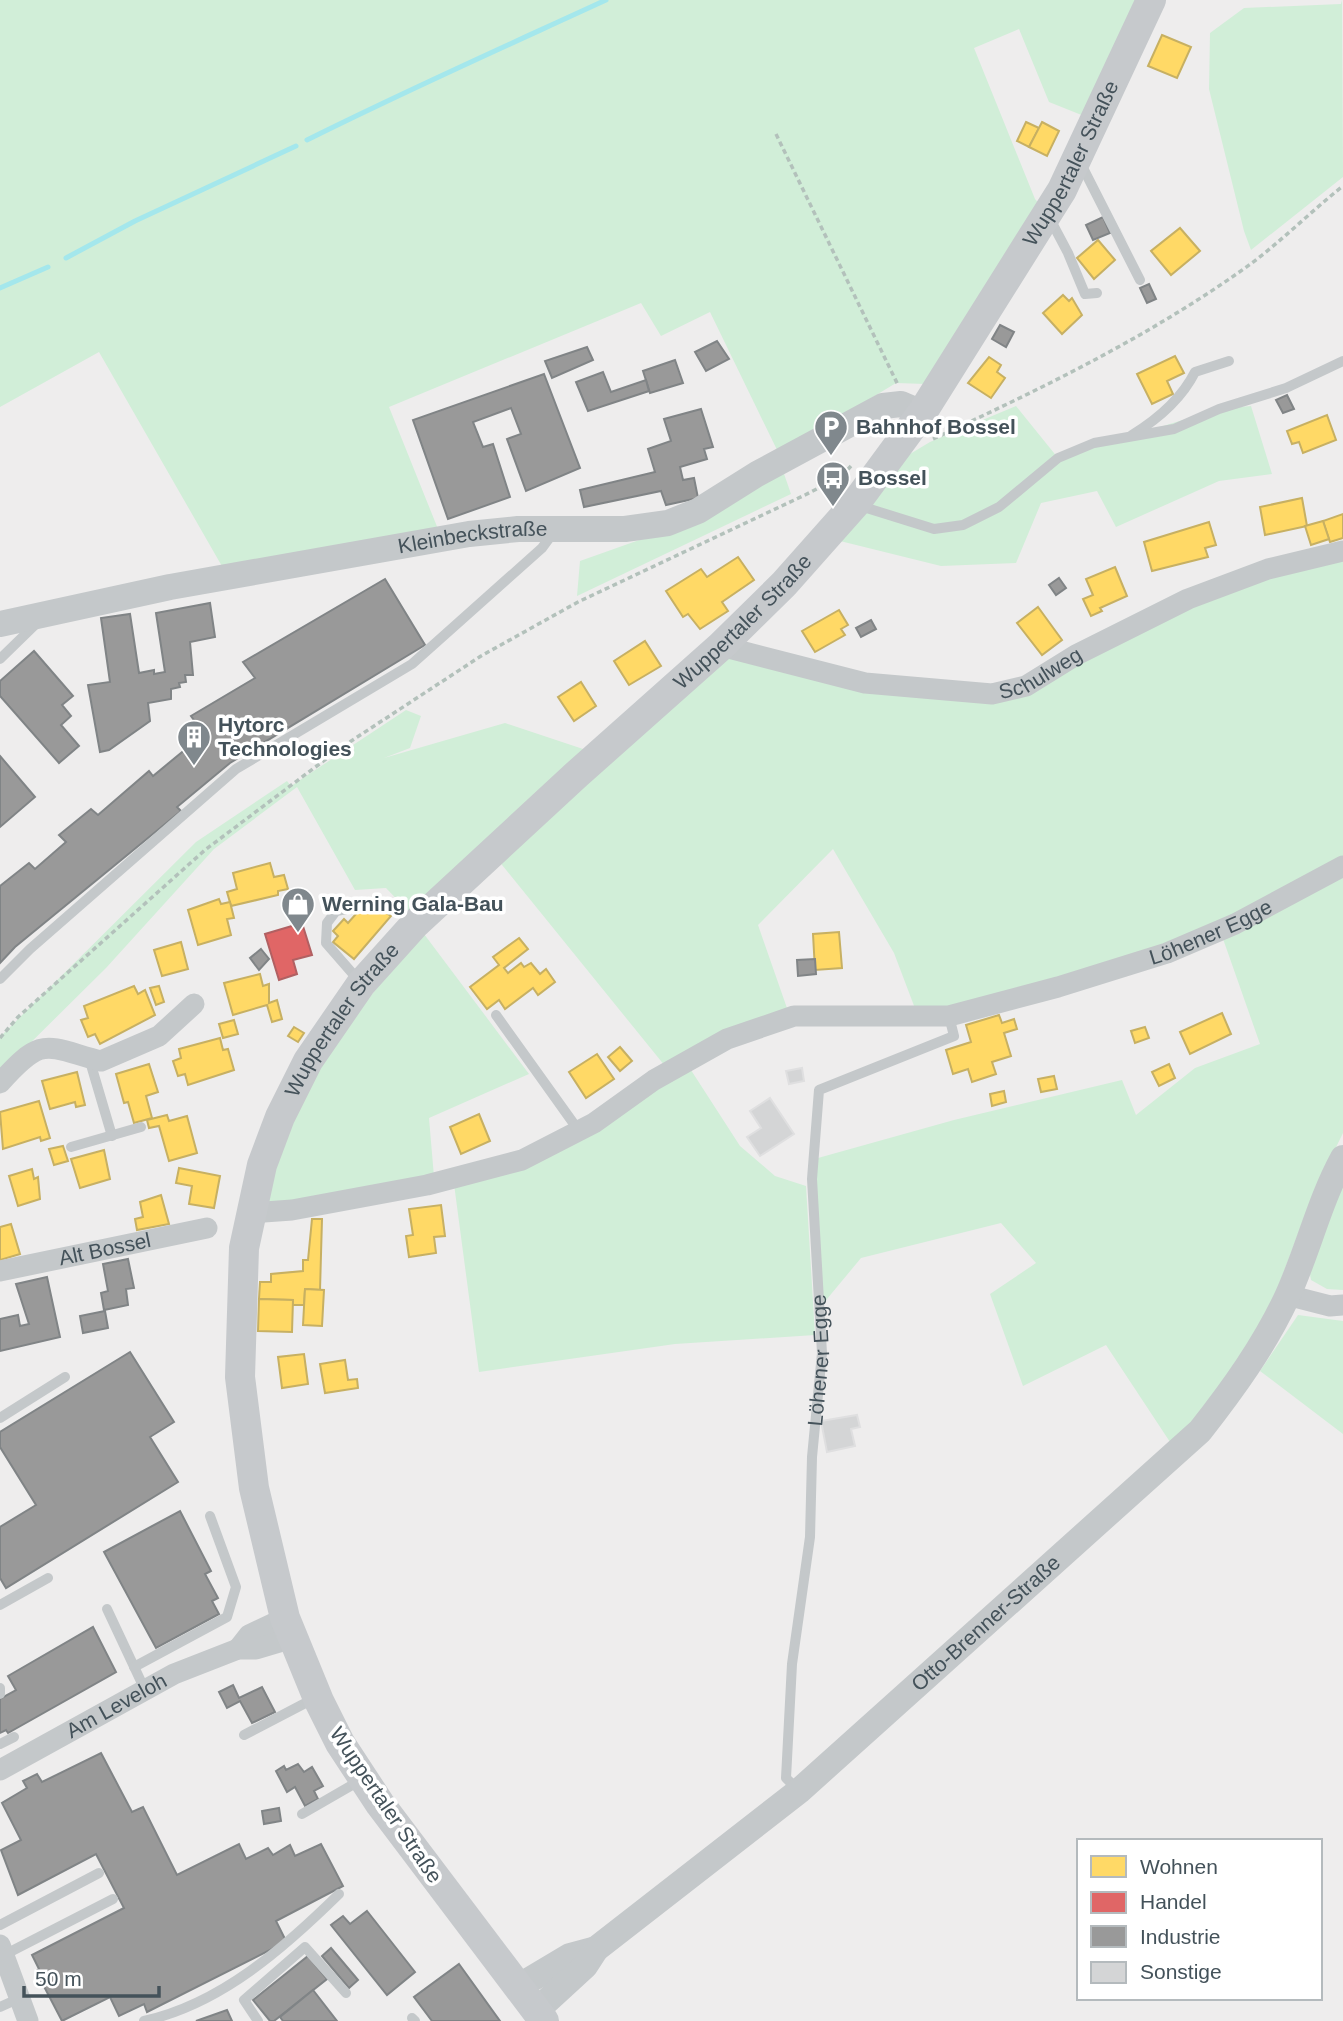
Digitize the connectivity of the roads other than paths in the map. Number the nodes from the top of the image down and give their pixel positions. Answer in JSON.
{"nodes":[{"id":1,"x":1151,"y":0,"type":"edge"},
{"id":2,"x":1078,"y":158,"type":"junction"},
{"id":3,"x":1047,"y":214,"type":"junction"},
{"id":4,"x":1140,"y":280,"type":"dead end"},
{"id":5,"x":1097,"y":293,"type":"dead end"},
{"id":6,"x":1229,"y":361,"type":"dead end"},
{"id":7,"x":1343,"y":362,"type":"edge"},
{"id":8,"x":926,"y":427,"type":"junction"},
{"id":9,"x":1125,"y":440,"type":"junction"},
{"id":10,"x":855,"y":504,"type":"junction"},
{"id":11,"x":555,"y":531,"type":"junction"},
{"id":12,"x":1343,"y":551,"type":"edge"},
{"id":13,"x":47,"y":612,"type":"junction"},
{"id":14,"x":0,"y":624,"type":"edge"},
{"id":15,"x":721,"y":646,"type":"junction"},
{"id":16,"x":0,"y":659,"type":"edge"},
{"id":17,"x":1343,"y":866,"type":"edge"},
{"id":18,"x":358,"y":907,"type":"dead end"},
{"id":19,"x":0,"y":979,"type":"edge"},
{"id":20,"x":362,"y":984,"type":"junction"},
{"id":21,"x":194,"y":1004,"type":"dead end"},
{"id":22,"x":496,"y":1016,"type":"dead end"},
{"id":23,"x":949,"y":1016,"type":"junction"},
{"id":24,"x":89,"y":1058,"type":"junction"},
{"id":25,"x":0,"y":1083,"type":"edge"},
{"id":26,"x":141,"y":1127,"type":"dead end"},
{"id":27,"x":579,"y":1131,"type":"junction"},
{"id":28,"x":111,"y":1136,"type":"junction"},
{"id":29,"x":71,"y":1147,"type":"dead end"},
{"id":30,"x":1343,"y":1158,"type":"edge"},
{"id":31,"x":249,"y":1213,"type":"junction"},
{"id":32,"x":207,"y":1228,"type":"dead end"},
{"id":33,"x":0,"y":1271,"type":"edge"},
{"id":34,"x":1287,"y":1295,"type":"junction"},
{"id":35,"x":1343,"y":1305,"type":"edge"},
{"id":36,"x":65,"y":1377,"type":"dead end"},
{"id":37,"x":0,"y":1418,"type":"edge"},
{"id":38,"x":210,"y":1516,"type":"dead end"},
{"id":39,"x":48,"y":1578,"type":"dead end"},
{"id":40,"x":0,"y":1605,"type":"edge"},
{"id":41,"x":107,"y":1609,"type":"dead end"},
{"id":42,"x":289,"y":1628,"type":"junction"},
{"id":43,"x":134,"y":1667,"type":"junction"},
{"id":44,"x":0,"y":1688,"type":"edge"},
{"id":45,"x":145,"y":1690,"type":"junction"},
{"id":46,"x":0,"y":1694,"type":"edge"},
{"id":47,"x":317,"y":1696,"type":"junction"},
{"id":48,"x":244,"y":1735,"type":"dead end"},
{"id":49,"x":14,"y":1737,"type":"dead end"},
{"id":50,"x":0,"y":1744,"type":"edge"},
{"id":51,"x":0,"y":1770,"type":"edge"},
{"id":52,"x":364,"y":1779,"type":"junction"},
{"id":53,"x":799,"y":1791,"type":"junction"},
{"id":54,"x":302,"y":1814,"type":"dead end"},
{"id":55,"x":99,"y":1873,"type":"dead end"},
{"id":56,"x":338,"y":1894,"type":"dead end"},
{"id":57,"x":113,"y":1899,"type":"dead end"},
{"id":58,"x":0,"y":1925,"type":"edge"},
{"id":59,"x":596,"y":1949,"type":"junction"},
{"id":60,"x":2,"y":1950,"type":"edge"},
{"id":61,"x":517,"y":1987,"type":"junction"},
{"id":62,"x":346,"y":1993,"type":"dead end"},
{"id":63,"x":20,"y":1998,"type":"junction"},
{"id":64,"x":0,"y":2007,"type":"edge"},
{"id":65,"x":540,"y":2016,"type":"edge"},
{"id":66,"x":29,"y":2021,"type":"edge"},
{"id":67,"x":144,"y":2021,"type":"edge"},
{"id":68,"x":258,"y":2021,"type":"edge"}],
"edges":[{"from":1,"to":2,"type":"main road","name":"Wuppertaler Straße"},
{"from":2,"to":3,"type":"main road","name":"Wuppertaler Straße"},
{"from":2,"to":4,"type":"lane"},
{"from":3,"to":5,"type":"lane"},
{"from":3,"to":8,"type":"main road","name":"Wuppertaler Straße"},
{"from":6,"to":9,"type":"lane"},
{"from":7,"to":9,"type":"lane"},
{"from":8,"to":10,"type":"main road","name":"Wuppertaler Straße"},
{"from":8,"to":11,"type":"street","name":"Kleinbeckstraße"},
{"from":9,"to":10,"type":"lane"},
{"from":10,"to":15,"type":"main road","name":"Wuppertaler Straße"},
{"from":11,"to":13,"type":"street","name":"Kleinbeckstraße"},
{"from":11,"to":19,"type":"lane"},
{"from":12,"to":15,"type":"street","name":"Schulweg"},
{"from":13,"to":14,"type":"street","name":"Kleinbeckstraße"},
{"from":13,"to":16,"type":"lane"},
{"from":15,"to":20,"type":"main road","name":"Wuppertaler Straße"},
{"from":17,"to":23,"type":"street","name":"Löhener Egge"},
{"from":18,"to":20,"type":"lane"},
{"from":20,"to":31,"type":"main road","name":"Wuppertaler Straße"},
{"from":21,"to":24,"type":"street"},
{"from":22,"to":27,"type":"lane"},
{"from":23,"to":27,"type":"street","name":"Löhener Egge"},
{"from":23,"to":53,"type":"lane","name":"Löhener Egge"},
{"from":24,"to":25,"type":"street"},
{"from":24,"to":28,"type":"lane"},
{"from":26,"to":28,"type":"lane"},
{"from":27,"to":31,"type":"street","name":"Löhener Egge"},
{"from":28,"to":29,"type":"lane"},
{"from":30,"to":34,"type":"street","name":"Otto-Brenner-Straße"},
{"from":31,"to":42,"type":"main road","name":"Wuppertaler Straße"},
{"from":32,"to":33,"type":"street","name":"Alt Bossel"},
{"from":34,"to":35,"type":"street"},
{"from":34,"to":53,"type":"street","name":"Otto-Brenner-Straße"},
{"from":36,"to":37,"type":"lane"},
{"from":38,"to":43,"type":"lane"},
{"from":39,"to":40,"type":"lane"},
{"from":41,"to":43,"type":"lane"},
{"from":42,"to":45,"type":"street","name":"Am Leveloh"},
{"from":42,"to":47,"type":"main road","name":"Wuppertaler Straße"},
{"from":43,"to":45,"type":"lane"},
{"from":44,"to":46,"type":"lane"},
{"from":45,"to":51,"type":"street","name":"Am Leveloh"},
{"from":47,"to":48,"type":"lane"},
{"from":47,"to":52,"type":"main road","name":"Wuppertaler Straße"},
{"from":49,"to":50,"type":"lane"},
{"from":52,"to":54,"type":"lane"},
{"from":52,"to":61,"type":"main road","name":"Wuppertaler Straße"},
{"from":53,"to":59,"type":"street","name":"Otto-Brenner-Straße"},
{"from":55,"to":58,"type":"lane"},
{"from":56,"to":67,"type":"lane"},
{"from":57,"to":60,"type":"lane"},
{"from":59,"to":61,"type":"street","name":"Otto-Brenner-Straße"},
{"from":59,"to":65,"type":"street","name":"Otto-Brenner-Straße"},
{"from":60,"to":63,"type":"street"},
{"from":61,"to":65,"type":"main road","name":"Wuppertaler Straße"},
{"from":62,"to":68,"type":"lane"},
{"from":63,"to":64,"type":"lane"},
{"from":63,"to":66,"type":"street"}]}
